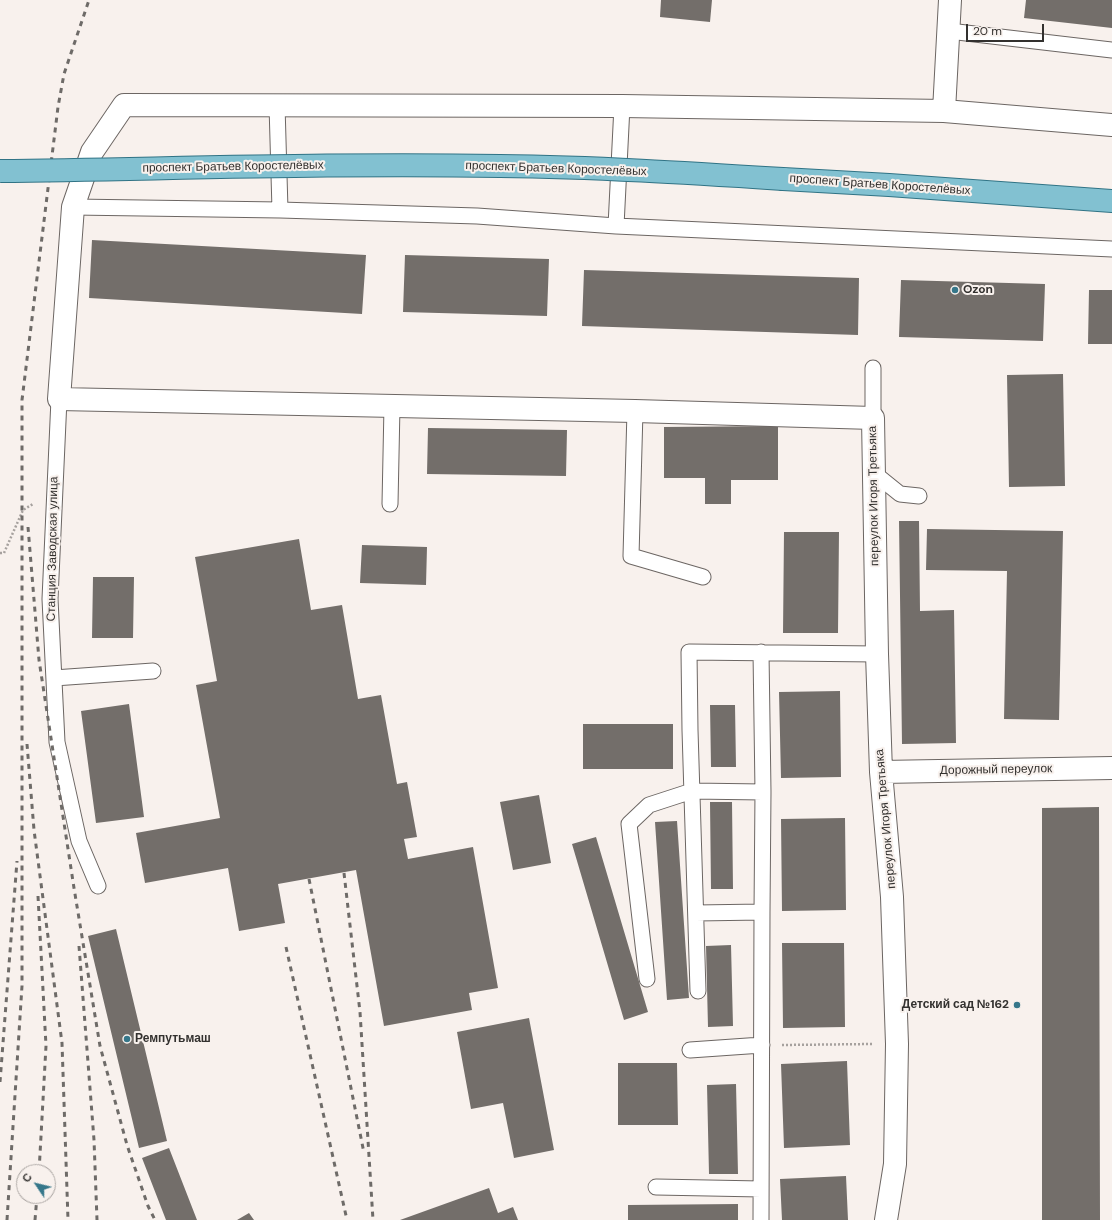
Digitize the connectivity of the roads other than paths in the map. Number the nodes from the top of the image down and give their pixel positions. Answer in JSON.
{"nodes":[{"id":1,"x":950,"y":0,"type":"edge"},
{"id":2,"x":949,"y":31,"type":"junction"},
{"id":3,"x":1112,"y":50,"type":"edge"},
{"id":4,"x":277,"y":105,"type":"junction"},
{"id":5,"x":622,"y":106,"type":"junction"},
{"id":6,"x":944,"y":111,"type":"junction"},
{"id":7,"x":1112,"y":125,"type":"edge"},
{"id":8,"x":0,"y":172,"type":"edge"},
{"id":9,"x":1112,"y":201,"type":"edge"},
{"id":10,"x":73,"y":207,"type":"junction"},
{"id":11,"x":280,"y":210,"type":"junction"},
{"id":12,"x":616,"y":226,"type":"junction"},
{"id":13,"x":1112,"y":249,"type":"edge"},
{"id":14,"x":874,"y":368,"type":"dead end"},
{"id":15,"x":59,"y":399,"type":"junction"},
{"id":16,"x":392,"y":406,"type":"junction"},
{"id":17,"x":635,"y":411,"type":"junction"},
{"id":18,"x":873,"y":418,"type":"junction"},
{"id":19,"x":874,"y":473,"type":"junction"},
{"id":20,"x":919,"y":496,"type":"dead end"},
{"id":21,"x":390,"y":504,"type":"dead end"},
{"id":22,"x":703,"y":577,"type":"dead end"},
{"id":23,"x":760,"y":652,"type":"junction"},
{"id":24,"x":877,"y":654,"type":"junction"},
{"id":25,"x":153,"y":671,"type":"dead end"},
{"id":26,"x":54,"y":678,"type":"junction"},
{"id":27,"x":1112,"y":768,"type":"edge"},
{"id":28,"x":881,"y":772,"type":"junction"},
{"id":29,"x":692,"y":791,"type":"junction"},
{"id":30,"x":763,"y":792,"type":"junction"},
{"id":31,"x":98,"y":886,"type":"dead end"},
{"id":32,"x":762,"y":912,"type":"junction"},
{"id":33,"x":696,"y":913,"type":"junction"},
{"id":34,"x":647,"y":979,"type":"dead end"},
{"id":35,"x":698,"y":991,"type":"dead end"},
{"id":36,"x":762,"y":1045,"type":"junction"},
{"id":37,"x":690,"y":1050,"type":"dead end"},
{"id":38,"x":656,"y":1188,"type":"dead end"},
{"id":39,"x":761,"y":1189,"type":"junction"},
{"id":40,"x":761,"y":1220,"type":"edge"},
{"id":41,"x":886,"y":1220,"type":"edge"}],
"edges":[{"from":1,"to":2,"type":"street"},
{"from":2,"to":3,"type":"lane"},
{"from":2,"to":6,"type":"street"},
{"from":4,"to":5,"type":"street"},
{"from":4,"to":10,"type":"street","name":"Станция Заводская улица"},
{"from":4,"to":11,"type":"lane"},
{"from":5,"to":6,"type":"street"},
{"from":5,"to":12,"type":"lane"},
{"from":6,"to":7,"type":"street"},
{"from":8,"to":9,"type":"main road","name":"проспект Братьев Коростелёвых","bridge":true},
{"from":10,"to":11,"type":"lane"},
{"from":10,"to":15,"type":"street","name":"Станция Заводская улица"},
{"from":11,"to":12,"type":"lane"},
{"from":12,"to":13,"type":"lane"},
{"from":14,"to":18,"type":"lane"},
{"from":15,"to":16,"type":"street"},
{"from":15,"to":26,"type":"lane","name":"Станция Заводская улица"},
{"from":16,"to":17,"type":"street"},
{"from":16,"to":21,"type":"lane"},
{"from":17,"to":18,"type":"street"},
{"from":17,"to":22,"type":"lane"},
{"from":18,"to":19,"type":"street","name":"переулок Игоря Третьяка"},
{"from":19,"to":20,"type":"lane"},
{"from":19,"to":24,"type":"street","name":"переулок Игоря Третьяка"},
{"from":23,"to":24,"type":"lane"},
{"from":23,"to":29,"type":"lane"},
{"from":23,"to":30,"type":"lane"},
{"from":24,"to":28,"type":"street","name":"переулок Игоря Третьяка"},
{"from":25,"to":26,"type":"lane"},
{"from":26,"to":31,"type":"lane","name":"Станция Заводская улица"},
{"from":27,"to":28,"type":"street","name":"Дорожный переулок"},
{"from":28,"to":41,"type":"street","name":"переулок Игоря Третьяка"},
{"from":29,"to":30,"type":"lane"},
{"from":29,"to":33,"type":"lane"},
{"from":29,"to":34,"type":"lane"},
{"from":30,"to":32,"type":"lane"},
{"from":32,"to":33,"type":"lane"},
{"from":32,"to":36,"type":"lane"},
{"from":33,"to":35,"type":"lane"},
{"from":36,"to":37,"type":"lane"},
{"from":36,"to":39,"type":"lane"},
{"from":38,"to":39,"type":"lane"},
{"from":39,"to":40,"type":"lane"}]}
